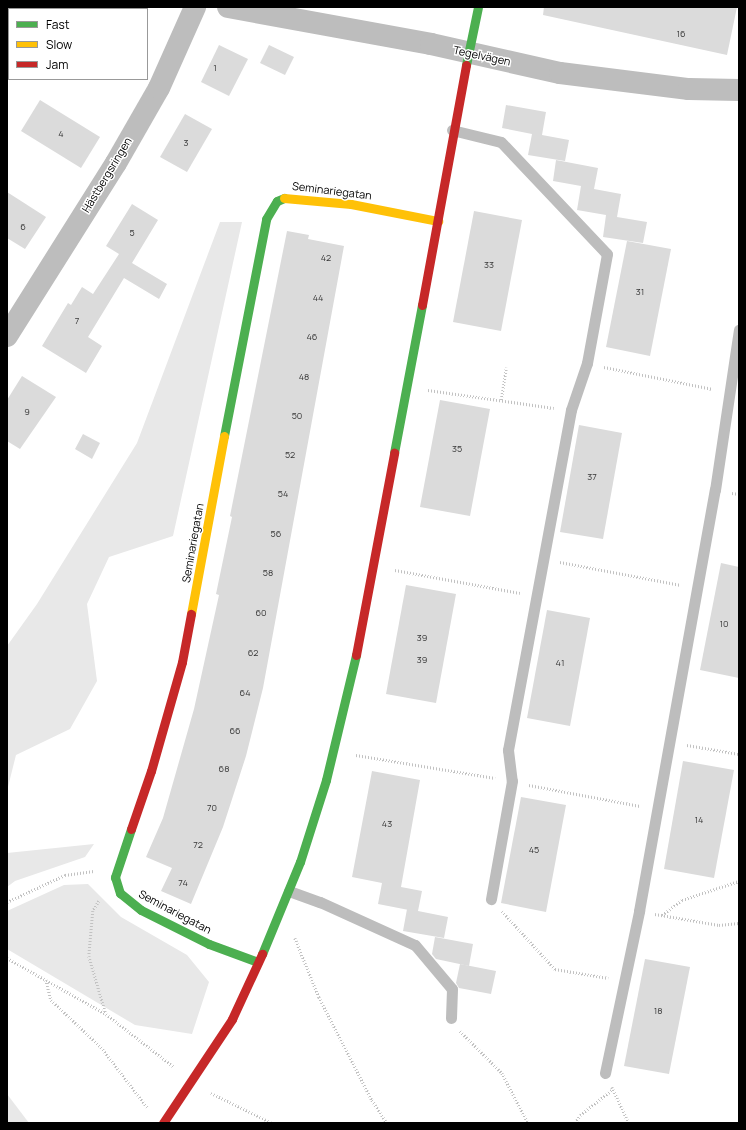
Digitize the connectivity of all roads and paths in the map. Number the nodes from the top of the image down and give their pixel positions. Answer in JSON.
{"nodes":[{"id":1,"x":195,"y":7,"type":"edge"},
{"id":2,"x":228,"y":7,"type":"edge"},
{"id":3,"x":478,"y":7,"type":"edge"},
{"id":4,"x":467,"y":53,"type":"junction"},
{"id":5,"x":739,"y":90,"type":"edge"},
{"id":6,"x":452,"y":130,"type":"junction"},
{"id":7,"x":438,"y":221,"type":"junction"},
{"id":8,"x":739,"y":330,"type":"edge"},
{"id":9,"x":7,"y":336,"type":"edge"},
{"id":10,"x":587,"y":363,"type":"junction"},
{"id":11,"x":506,"y":367,"type":"dead end"},
{"id":12,"x":422,"y":389,"type":"dead end"},
{"id":13,"x":731,"y":392,"type":"junction"},
{"id":14,"x":502,"y":400,"type":"junction"},
{"id":15,"x":571,"y":410,"type":"junction"},
{"id":16,"x":546,"y":559,"type":"junction"},
{"id":17,"x":388,"y":568,"type":"dead end"},
{"id":18,"x":697,"y":588,"type":"junction"},
{"id":19,"x":538,"y":597,"type":"junction"},
{"id":20,"x":669,"y":742,"type":"junction"},
{"id":21,"x":739,"y":754,"type":"edge"},
{"id":22,"x":117,"y":871,"type":"junction"},
{"id":23,"x":739,"y":881,"type":"edge"},
{"id":24,"x":288,"y":891,"type":"junction"},
{"id":25,"x":491,"y":899,"type":"joint"},
{"id":26,"x":7,"y":902,"type":"edge"},
{"id":27,"x":639,"y":911,"type":"junction"},
{"id":28,"x":662,"y":915,"type":"junction"},
{"id":29,"x":739,"y":923,"type":"edge"},
{"id":30,"x":275,"y":927,"type":"junction"},
{"id":31,"x":7,"y":958,"type":"edge"},
{"id":32,"x":258,"y":962,"type":"junction"},
{"id":33,"x":46,"y":980,"type":"junction"},
{"id":34,"x":624,"y":981,"type":"junction"},
{"id":35,"x":106,"y":1014,"type":"junction"},
{"id":36,"x":451,"y":1018,"type":"joint"},
{"id":37,"x":176,"y":1069,"type":"dead end"},
{"id":38,"x":605,"y":1073,"type":"joint"},
{"id":39,"x":613,"y":1089,"type":"junction"},
{"id":40,"x":211,"y":1093,"type":"dead end"},
{"id":41,"x":150,"y":1112,"type":"dead end"},
{"id":42,"x":163,"y":1123,"type":"edge"},
{"id":43,"x":272,"y":1123,"type":"edge"},
{"id":44,"x":387,"y":1123,"type":"edge"},
{"id":45,"x":528,"y":1123,"type":"edge"},
{"id":46,"x":575,"y":1123,"type":"edge"},
{"id":47,"x":629,"y":1123,"type":"edge"}],
"edges":[{"from":1,"to":9,"type":"street","name":"Hästbergsringen"},
{"from":2,"to":4,"type":"street","name":"Tegelvägen"},
{"from":3,"to":4,"type":"street"},
{"from":4,"to":5,"type":"street","name":"Tegelvägen"},
{"from":4,"to":6,"type":"street"},
{"from":6,"to":7,"type":"street"},
{"from":6,"to":10,"type":"lane"},
{"from":7,"to":22,"type":"street","name":"Seminariegatan"},
{"from":7,"to":24,"type":"street"},
{"from":8,"to":13,"type":"lane"},
{"from":10,"to":13,"type":"path"},
{"from":10,"to":15,"type":"lane"},
{"from":11,"to":14,"type":"path"},
{"from":12,"to":14,"type":"path"},
{"from":13,"to":18,"type":"lane"},
{"from":14,"to":15,"type":"path"},
{"from":15,"to":16,"type":"lane"},
{"from":16,"to":18,"type":"path"},
{"from":16,"to":19,"type":"lane"},
{"from":17,"to":19,"type":"path"},
{"from":18,"to":20,"type":"lane"},
{"from":19,"to":25,"type":"lane"},
{"from":20,"to":21,"type":"path"},
{"from":20,"to":27,"type":"lane"},
{"from":22,"to":26,"type":"path"},
{"from":22,"to":32,"type":"street","name":"Seminariegatan"},
{"from":22,"to":35,"type":"path"},
{"from":23,"to":28,"type":"path"},
{"from":24,"to":30,"type":"street"},
{"from":24,"to":36,"type":"lane"},
{"from":25,"to":34,"type":"path"},
{"from":27,"to":28,"type":"path"},
{"from":27,"to":34,"type":"lane"},
{"from":28,"to":29,"type":"path"},
{"from":30,"to":32,"type":"street"},
{"from":30,"to":44,"type":"path"},
{"from":31,"to":33,"type":"path"},
{"from":32,"to":42,"type":"street"},
{"from":33,"to":35,"type":"path"},
{"from":33,"to":41,"type":"path"},
{"from":34,"to":38,"type":"lane"},
{"from":35,"to":37,"type":"path"},
{"from":36,"to":45,"type":"path"},
{"from":38,"to":39,"type":"path"},
{"from":39,"to":46,"type":"path"},
{"from":39,"to":47,"type":"path"},
{"from":40,"to":43,"type":"path"}]}
